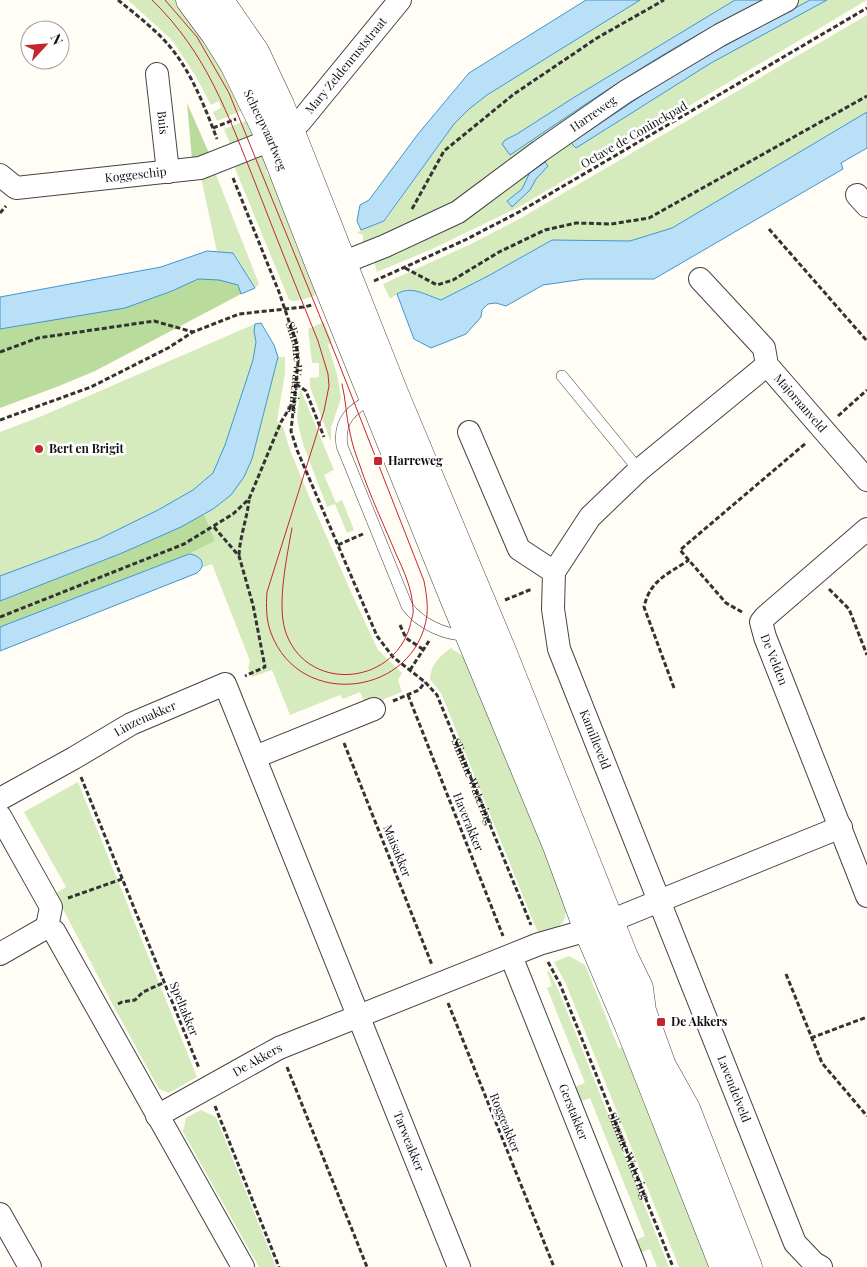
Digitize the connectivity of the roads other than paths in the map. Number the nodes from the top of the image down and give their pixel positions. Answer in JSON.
{"nodes":[{"id":1,"x":190,"y":0,"type":"edge"},
{"id":2,"x":219,"y":0,"type":"edge"},
{"id":3,"x":400,"y":0,"type":"edge"},
{"id":4,"x":787,"y":0,"type":"edge"},
{"id":5,"x":157,"y":74,"type":"dead end"},
{"id":6,"x":280,"y":135,"type":"junction"},
{"id":7,"x":168,"y":172,"type":"junction"},
{"id":8,"x":0,"y":175,"type":"edge"},
{"id":9,"x":333,"y":267,"type":"junction"},
{"id":10,"x":700,"y":279,"type":"dead end"},
{"id":11,"x":767,"y":365,"type":"junction"},
{"id":12,"x":562,"y":376,"type":"dead end"},
{"id":13,"x":384,"y":395,"type":"junction"},
{"id":14,"x":469,"y":432,"type":"dead end"},
{"id":15,"x":639,"y":470,"type":"junction"},
{"id":16,"x":867,"y":480,"type":"edge"},
{"id":17,"x":867,"y":529,"type":"edge"},
{"id":18,"x":554,"y":572,"type":"junction"},
{"id":19,"x":469,"y":635,"type":"junction"},
{"id":20,"x":374,"y":709,"type":"road end"},
{"id":21,"x":255,"y":757,"type":"junction"},
{"id":22,"x":0,"y":799,"type":"edge"},
{"id":23,"x":0,"y":816,"type":"edge"},
{"id":24,"x":840,"y":827,"type":"junction"},
{"id":25,"x":867,"y":896,"type":"edge"},
{"id":26,"x":659,"y":901,"type":"junction"},
{"id":27,"x":49,"y":917,"type":"junction"},
{"id":28,"x":599,"y":925,"type":"junction"},
{"id":29,"x":0,"y":954,"type":"edge"},
{"id":30,"x":511,"y":956,"type":"junction"},
{"id":31,"x":359,"y":1016,"type":"junction"},
{"id":32,"x":157,"y":1116,"type":"junction"},
{"id":33,"x":0,"y":1214,"type":"edge"},
{"id":34,"x":30,"y":1267,"type":"edge"},
{"id":35,"x":243,"y":1267,"type":"edge"},
{"id":36,"x":459,"y":1267,"type":"edge"},
{"id":37,"x":635,"y":1267,"type":"edge"},
{"id":38,"x":724,"y":1267,"type":"edge"},
{"id":39,"x":748,"y":1267,"type":"edge"},
{"id":40,"x":821,"y":1267,"type":"edge"}],
"edges":[{"from":1,"to":6,"type":"street","name":"Scheepvaartweg"},
{"from":2,"to":6,"type":"street","name":"Scheepvaartweg"},
{"from":3,"to":6,"type":"street","name":"Mary Zeldenruststraat"},
{"from":4,"to":9,"type":"street","name":"Harreweg"},
{"from":5,"to":7,"type":"street","name":"Buis"},
{"from":6,"to":7,"type":"street","name":"Koggeschip"},
{"from":6,"to":9,"type":"street","name":"Scheepvaartweg"},
{"from":7,"to":8,"type":"street","name":"Koggeschip"},
{"from":9,"to":13,"type":"street"},
{"from":10,"to":11,"type":"street","name":"Majoraanveld"},
{"from":11,"to":15,"type":"street"},
{"from":11,"to":16,"type":"street","name":"Majoraanveld"},
{"from":12,"to":15,"type":"lane"},
{"from":13,"to":19,"type":"street"},
{"from":13,"to":19,"type":"lane"},
{"from":13,"to":28,"type":"street"},
{"from":14,"to":18,"type":"street"},
{"from":15,"to":18,"type":"street"},
{"from":17,"to":24,"type":"street","name":"De Velden"},
{"from":18,"to":26,"type":"street","name":"Kamilleveld"},
{"from":19,"to":28,"type":"street"},
{"from":20,"to":21,"type":"street"},
{"from":21,"to":22,"type":"street","name":"Linzenakker"},
{"from":21,"to":31,"type":"street"},
{"from":23,"to":27,"type":"street"},
{"from":24,"to":25,"type":"street","name":"De Velden"},
{"from":24,"to":26,"type":"street"},
{"from":26,"to":28,"type":"street"},
{"from":26,"to":40,"type":"street","name":"Lavendelveld"},
{"from":27,"to":29,"type":"street"},
{"from":27,"to":32,"type":"street"},
{"from":28,"to":30,"type":"street","name":"De Akkers"},
{"from":28,"to":38,"type":"street"},
{"from":28,"to":39,"type":"street"},
{"from":30,"to":31,"type":"street","name":"De Akkers"},
{"from":30,"to":37,"type":"street","name":"Gerstakker"},
{"from":31,"to":32,"type":"street","name":"De Akkers"},
{"from":31,"to":36,"type":"street","name":"Tarweakker"},
{"from":32,"to":35,"type":"street"},
{"from":33,"to":34,"type":"street"}]}
